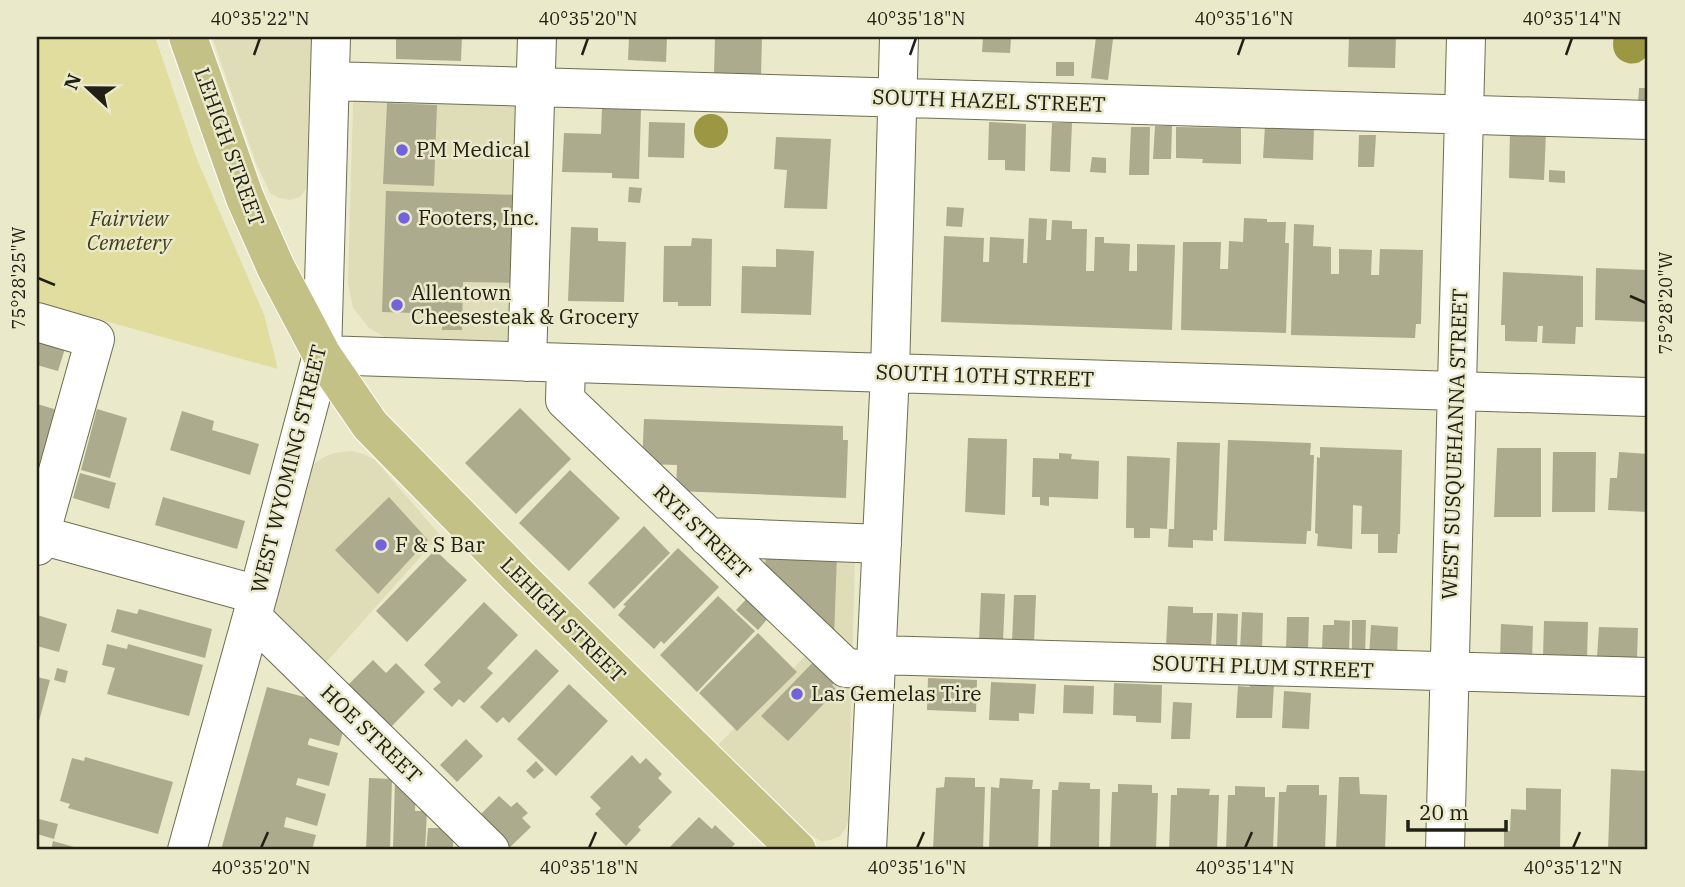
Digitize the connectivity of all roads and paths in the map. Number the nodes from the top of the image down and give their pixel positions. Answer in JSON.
{"nodes":[{"id":1,"x":188,"y":37,"type":"edge"},
{"id":2,"x":331,"y":37,"type":"edge"},
{"id":3,"x":537,"y":37,"type":"edge"},
{"id":4,"x":899,"y":37,"type":"edge"},
{"id":5,"x":1466,"y":37,"type":"edge"},
{"id":6,"x":330,"y":80,"type":"junction"},
{"id":7,"x":536,"y":87,"type":"junction"},
{"id":8,"x":898,"y":98,"type":"junction"},
{"id":9,"x":1464,"y":115,"type":"junction"},
{"id":10,"x":1648,"y":120,"type":"edge"},
{"id":11,"x":37,"y":322,"type":"edge"},
{"id":12,"x":322,"y":355,"type":"junction"},
{"id":13,"x":527,"y":362,"type":"junction"},
{"id":14,"x":566,"y":363,"type":"junction"},
{"id":15,"x":890,"y":373,"type":"junction"},
{"id":16,"x":1457,"y":391,"type":"junction"},
{"id":17,"x":1648,"y":397,"type":"edge"},
{"id":18,"x":708,"y":537,"type":"junction"},
{"id":19,"x":38,"y":538,"type":"edge"},
{"id":20,"x":882,"y":544,"type":"junction"},
{"id":21,"x":255,"y":606,"type":"junction"},
{"id":22,"x":876,"y":663,"type":"junction"},
{"id":23,"x":1449,"y":672,"type":"junction"},
{"id":24,"x":1648,"y":677,"type":"edge"},
{"id":25,"x":187,"y":850,"type":"edge"},
{"id":26,"x":490,"y":850,"type":"edge"},
{"id":27,"x":797,"y":850,"type":"edge"},
{"id":28,"x":867,"y":850,"type":"edge"},
{"id":29,"x":1445,"y":850,"type":"edge"}],
"edges":[{"from":1,"to":12,"type":"main road","name":"LEHIGH STREET"},
{"from":2,"to":6,"type":"street","name":"WEST WYOMING STREET"},
{"from":3,"to":7,"type":"street"},
{"from":4,"to":8,"type":"street"},
{"from":5,"to":9,"type":"street","name":"WEST SUSQUEHANNA STREET"},
{"from":6,"to":7,"type":"street","name":"SOUTH HAZEL STREET"},
{"from":6,"to":12,"type":"street","name":"WEST WYOMING STREET"},
{"from":7,"to":8,"type":"street","name":"SOUTH HAZEL STREET"},
{"from":7,"to":13,"type":"street"},
{"from":8,"to":9,"type":"street","name":"SOUTH HAZEL STREET"},
{"from":8,"to":15,"type":"street"},
{"from":9,"to":10,"type":"street","name":"SOUTH HAZEL STREET"},
{"from":9,"to":16,"type":"street","name":"WEST SUSQUEHANNA STREET"},
{"from":11,"to":19,"type":"street"},
{"from":12,"to":13,"type":"street","name":"SOUTH 10TH STREET"},
{"from":12,"to":21,"type":"street","name":"WEST WYOMING STREET"},
{"from":12,"to":27,"type":"main road","name":"LEHIGH STREET"},
{"from":13,"to":14,"type":"street","name":"SOUTH 10TH STREET"},
{"from":14,"to":15,"type":"street","name":"SOUTH 10TH STREET"},
{"from":14,"to":18,"type":"street","name":"RYE STREET"},
{"from":15,"to":16,"type":"street","name":"SOUTH 10TH STREET"},
{"from":15,"to":20,"type":"street"},
{"from":16,"to":17,"type":"street","name":"SOUTH 10TH STREET"},
{"from":16,"to":23,"type":"street","name":"WEST SUSQUEHANNA STREET"},
{"from":18,"to":20,"type":"street"},
{"from":18,"to":22,"type":"street","name":"RYE STREET"},
{"from":19,"to":21,"type":"street"},
{"from":20,"to":22,"type":"street"},
{"from":21,"to":25,"type":"street","name":"WEST WYOMING STREET"},
{"from":21,"to":26,"type":"street","name":"HOE STREET"},
{"from":22,"to":23,"type":"street","name":"SOUTH PLUM STREET"},
{"from":22,"to":28,"type":"street"},
{"from":23,"to":24,"type":"street","name":"SOUTH PLUM STREET"},
{"from":23,"to":29,"type":"street","name":"WEST SUSQUEHANNA STREET"}]}
